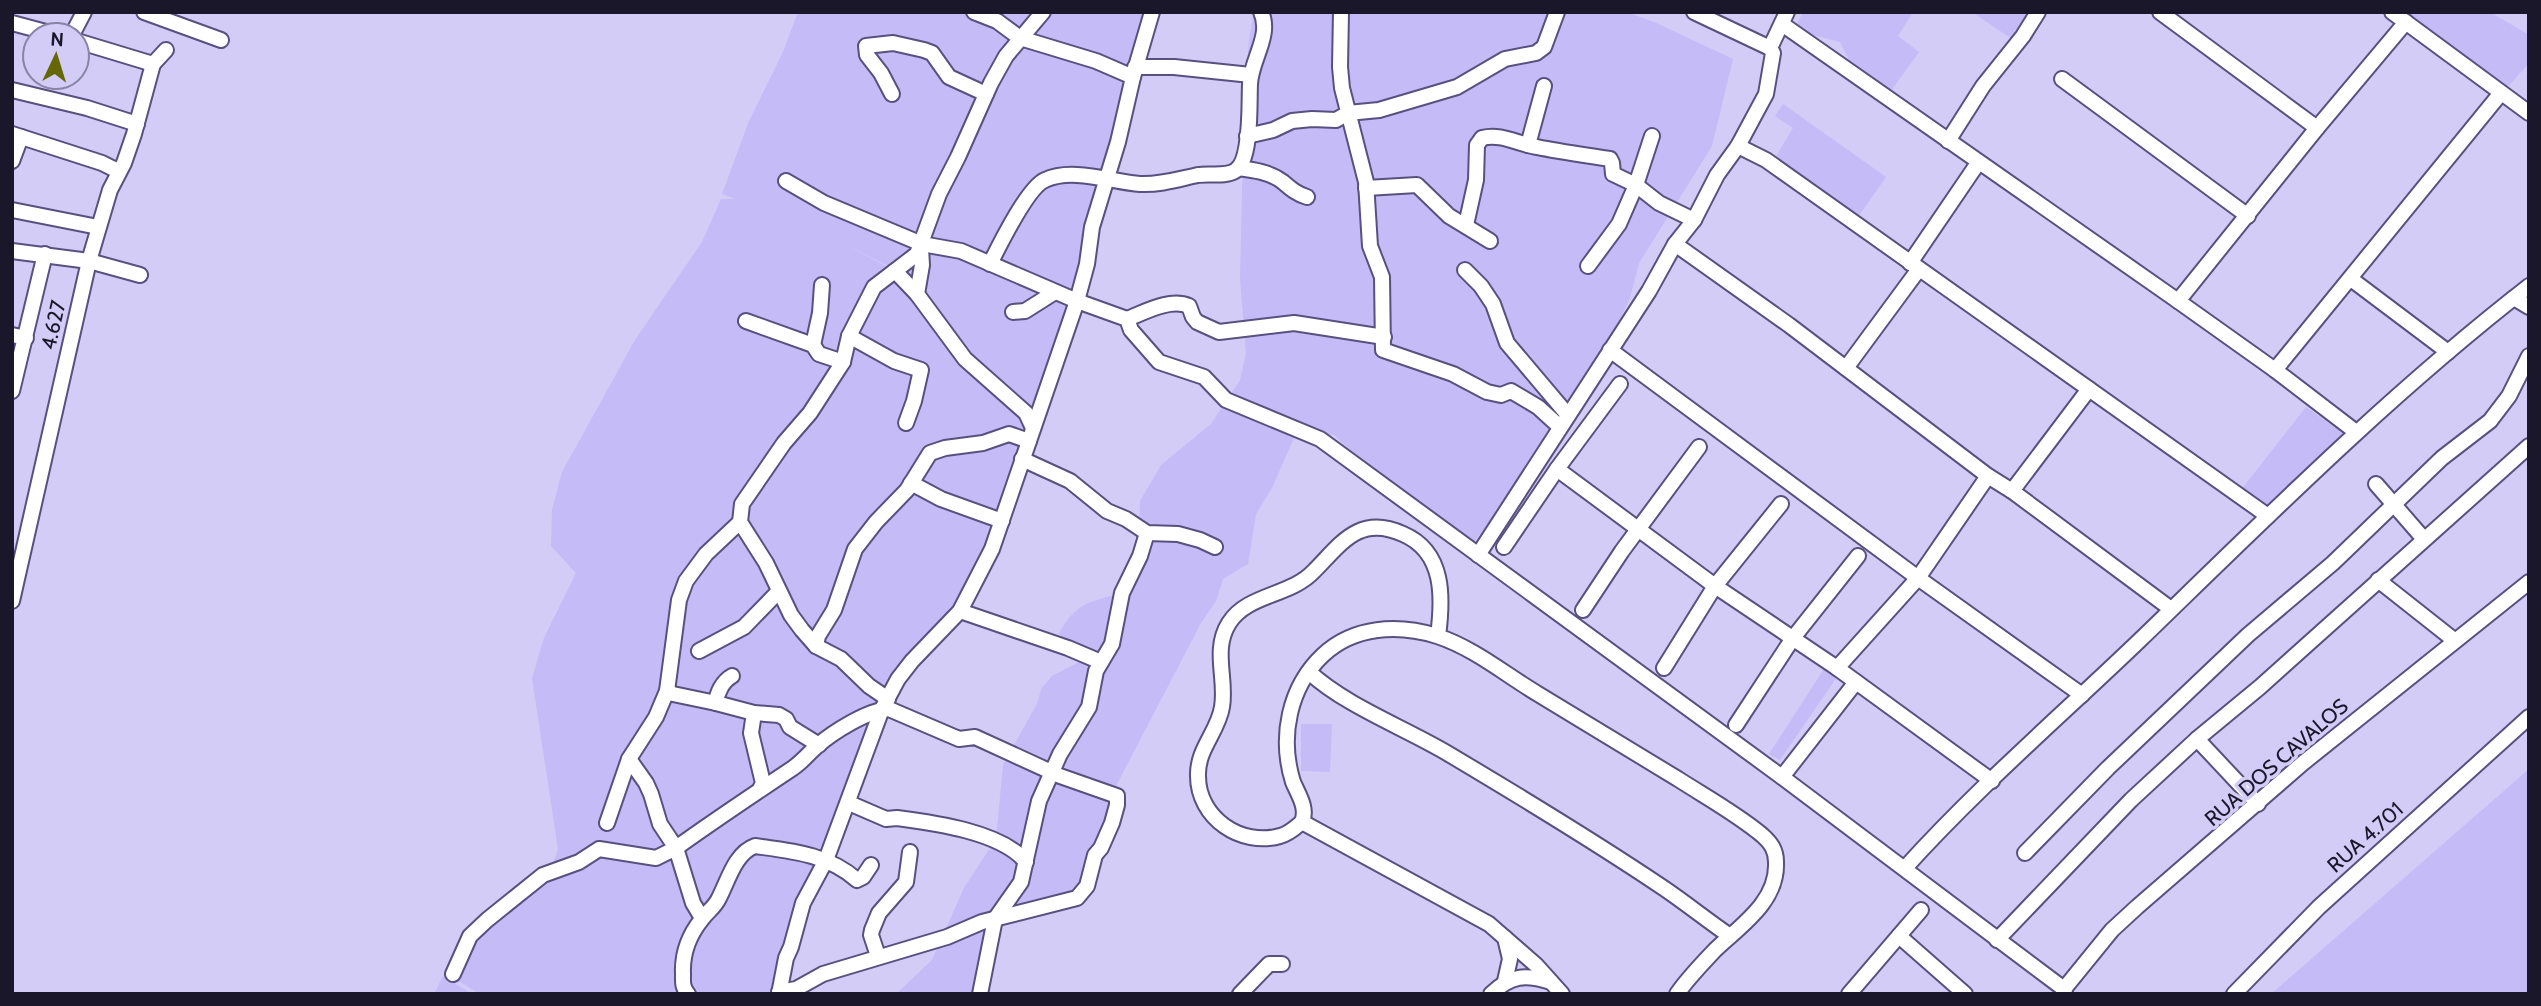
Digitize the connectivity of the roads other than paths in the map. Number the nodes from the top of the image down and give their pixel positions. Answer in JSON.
{"nodes":[{"id":1,"x":16,"y":12,"type":"edge"},
{"id":2,"x":144,"y":12,"type":"edge"},
{"id":3,"x":974,"y":12,"type":"edge"},
{"id":4,"x":1043,"y":12,"type":"edge"},
{"id":5,"x":1152,"y":12,"type":"edge"},
{"id":6,"x":1261,"y":12,"type":"edge"},
{"id":7,"x":1341,"y":12,"type":"edge"},
{"id":8,"x":1557,"y":12,"type":"edge"},
{"id":9,"x":1695,"y":12,"type":"edge"},
{"id":10,"x":2038,"y":12,"type":"edge"},
{"id":11,"x":2160,"y":12,"type":"edge"},
{"id":12,"x":2392,"y":12,"type":"edge"},
{"id":13,"x":1784,"y":18,"type":"edge"},
{"id":14,"x":2406,"y":22,"type":"junction"},
{"id":15,"x":12,"y":23,"type":"edge"},
{"id":16,"x":1020,"y":38,"type":"junction"},
{"id":17,"x":221,"y":40,"type":"dead end"},
{"id":18,"x":91,"y":45,"type":"edge"},
{"id":19,"x":1770,"y":48,"type":"junction"},
{"id":20,"x":166,"y":50,"type":"dead end"},
{"id":21,"x":153,"y":64,"type":"junction"},
{"id":22,"x":1134,"y":72,"type":"junction"},
{"id":23,"x":1251,"y":75,"type":"junction"},
{"id":24,"x":2062,"y":79,"type":"dead end"},
{"id":25,"x":1544,"y":86,"type":"dead end"},
{"id":26,"x":12,"y":90,"type":"edge"},
{"id":27,"x":2501,"y":93,"type":"junction"},
{"id":28,"x":892,"y":94,"type":"dead end"},
{"id":29,"x":986,"y":94,"type":"junction"},
{"id":30,"x":1348,"y":113,"type":"junction"},
{"id":31,"x":2529,"y":113,"type":"edge"},
{"id":32,"x":137,"y":124,"type":"junction"},
{"id":33,"x":2317,"y":128,"type":"junction"},
{"id":34,"x":17,"y":136,"type":"edge"},
{"id":35,"x":1248,"y":136,"type":"junction"},
{"id":36,"x":1651,"y":136,"type":"dead end"},
{"id":37,"x":1948,"y":141,"type":"junction"},
{"id":38,"x":1528,"y":145,"type":"junction"},
{"id":39,"x":1738,"y":146,"type":"junction"},
{"id":40,"x":12,"y":161,"type":"edge"},
{"id":41,"x":1978,"y":163,"type":"junction"},
{"id":42,"x":1238,"y":168,"type":"junction"},
{"id":43,"x":118,"y":172,"type":"junction"},
{"id":44,"x":1106,"y":178,"type":"junction"},
{"id":45,"x":786,"y":181,"type":"dead end"},
{"id":46,"x":1636,"y":185,"type":"junction"},
{"id":47,"x":1366,"y":188,"type":"junction"},
{"id":48,"x":1307,"y":197,"type":"dead end"},
{"id":49,"x":12,"y":209,"type":"edge"},
{"id":50,"x":2248,"y":216,"type":"junction"},
{"id":51,"x":1694,"y":220,"type":"junction"},
{"id":52,"x":1466,"y":225,"type":"junction"},
{"id":53,"x":98,"y":227,"type":"junction"},
{"id":54,"x":1490,"y":241,"type":"dead end"},
{"id":55,"x":1675,"y":244,"type":"junction"},
{"id":56,"x":921,"y":246,"type":"junction"},
{"id":57,"x":12,"y":251,"type":"edge"},
{"id":58,"x":46,"y":254,"type":"junction"},
{"id":59,"x":89,"y":261,"type":"junction"},
{"id":60,"x":990,"y":264,"type":"junction"},
{"id":61,"x":1588,"y":266,"type":"dead end"},
{"id":62,"x":1914,"y":266,"type":"junction"},
{"id":63,"x":1465,"y":270,"type":"dead end"},
{"id":64,"x":895,"y":271,"type":"junction"},
{"id":65,"x":140,"y":275,"type":"dead end"},
{"id":66,"x":2351,"y":279,"type":"junction"},
{"id":67,"x":822,"y":285,"type":"dead end"},
{"id":68,"x":2529,"y":286,"type":"edge"},
{"id":69,"x":1055,"y":292,"type":"junction"},
{"id":70,"x":917,"y":294,"type":"junction"},
{"id":71,"x":2514,"y":298,"type":"junction"},
{"id":72,"x":1077,"y":301,"type":"junction"},
{"id":73,"x":2178,"y":301,"type":"junction"},
{"id":74,"x":2529,"y":307,"type":"edge"},
{"id":75,"x":1013,"y":312,"type":"dead end"},
{"id":76,"x":1127,"y":319,"type":"junction"},
{"id":77,"x":746,"y":321,"type":"dead end"},
{"id":78,"x":849,"y":336,"type":"junction"},
{"id":79,"x":19,"y":337,"type":"edge"},
{"id":80,"x":1384,"y":337,"type":"junction"},
{"id":81,"x":813,"y":345,"type":"junction"},
{"id":82,"x":1610,"y":350,"type":"junction"},
{"id":83,"x":2448,"y":352,"type":"junction"},
{"id":84,"x":2529,"y":356,"type":"edge"},
{"id":85,"x":843,"y":362,"type":"junction"},
{"id":86,"x":1846,"y":368,"type":"junction"},
{"id":87,"x":2275,"y":370,"type":"junction"},
{"id":88,"x":1620,"y":384,"type":"dead end"},
{"id":89,"x":2089,"y":388,"type":"junction"},
{"id":90,"x":12,"y":391,"type":"edge"},
{"id":91,"x":1563,"y":421,"type":"junction"},
{"id":92,"x":906,"y":423,"type":"dead end"},
{"id":93,"x":2356,"y":432,"type":"junction"},
{"id":94,"x":1031,"y":434,"type":"junction"},
{"id":95,"x":2529,"y":446,"type":"edge"},
{"id":96,"x":1699,"y":447,"type":"dead end"},
{"id":97,"x":1022,"y":459,"type":"junction"},
{"id":98,"x":1557,"y":468,"type":"junction"},
{"id":99,"x":1988,"y":476,"type":"junction"},
{"id":100,"x":911,"y":483,"type":"junction"},
{"id":101,"x":2376,"y":484,"type":"dead end"},
{"id":102,"x":2012,"y":491,"type":"junction"},
{"id":103,"x":1782,"y":504,"type":"dead end"},
{"id":104,"x":2393,"y":506,"type":"junction"},
{"id":105,"x":2268,"y":516,"type":"junction"},
{"id":106,"x":1002,"y":521,"type":"junction"},
{"id":107,"x":740,"y":522,"type":"junction"},
{"id":108,"x":1638,"y":530,"type":"junction"},
{"id":109,"x":1147,"y":533,"type":"junction"},
{"id":110,"x":2423,"y":538,"type":"junction"},
{"id":111,"x":1216,"y":547,"type":"dead end"},
{"id":112,"x":1504,"y":547,"type":"dead end"},
{"id":113,"x":1478,"y":555,"type":"junction"},
{"id":114,"x":1858,"y":556,"type":"dead end"},
{"id":115,"x":1918,"y":578,"type":"junction"},
{"id":116,"x":2378,"y":580,"type":"junction"},
{"id":117,"x":1715,"y":586,"type":"junction"},
{"id":118,"x":2527,"y":586,"type":"edge"},
{"id":119,"x":779,"y":590,"type":"junction"},
{"id":120,"x":12,"y":601,"type":"edge"},
{"id":121,"x":2171,"y":609,"type":"junction"},
{"id":122,"x":1583,"y":610,"type":"dead end"},
{"id":123,"x":960,"y":611,"type":"junction"},
{"id":124,"x":1438,"y":636,"type":"junction"},
{"id":125,"x":1793,"y":638,"type":"junction"},
{"id":126,"x":2454,"y":640,"type":"junction"},
{"id":127,"x":816,"y":646,"type":"junction"},
{"id":128,"x":699,"y":651,"type":"dead end"},
{"id":129,"x":1101,"y":662,"type":"junction"},
{"id":130,"x":1664,"y":668,"type":"dead end"},
{"id":131,"x":1837,"y":668,"type":"junction"},
{"id":132,"x":1309,"y":672,"type":"junction"},
{"id":133,"x":732,"y":676,"type":"dead end"},
{"id":134,"x":1856,"y":682,"type":"junction"},
{"id":135,"x":667,"y":691,"type":"junction"},
{"id":136,"x":2082,"y":695,"type":"junction"},
{"id":137,"x":716,"y":704,"type":"junction"},
{"id":138,"x":885,"y":704,"type":"junction"},
{"id":139,"x":754,"y":713,"type":"junction"},
{"id":140,"x":2529,"y":718,"type":"edge"},
{"id":141,"x":1736,"y":725,"type":"dead end"},
{"id":142,"x":2197,"y":739,"type":"junction"},
{"id":143,"x":818,"y":745,"type":"junction"},
{"id":144,"x":629,"y":758,"type":"junction"},
{"id":145,"x":1052,"y":771,"type":"junction"},
{"id":146,"x":1782,"y":777,"type":"junction"},
{"id":147,"x":1992,"y":781,"type":"junction"},
{"id":148,"x":761,"y":788,"type":"junction"},
{"id":149,"x":849,"y":803,"type":"junction"},
{"id":150,"x":2258,"y":804,"type":"junction"},
{"id":151,"x":1302,"y":821,"type":"junction"},
{"id":152,"x":607,"y":823,"type":"dead end"},
{"id":153,"x":677,"y":848,"type":"junction"},
{"id":154,"x":910,"y":852,"type":"dead end"},
{"id":155,"x":2025,"y":852,"type":"dead end"},
{"id":156,"x":826,"y":860,"type":"junction"},
{"id":157,"x":1026,"y":862,"type":"junction"},
{"id":158,"x":871,"y":865,"type":"dead end"},
{"id":159,"x":1905,"y":868,"type":"junction"},
{"id":160,"x":1921,"y":910,"type":"dead end"},
{"id":161,"x":702,"y":918,"type":"junction"},
{"id":162,"x":995,"y":919,"type":"junction"},
{"id":163,"x":1730,"y":936,"type":"junction"},
{"id":164,"x":1899,"y":936,"type":"junction"},
{"id":165,"x":1505,"y":937,"type":"junction"},
{"id":166,"x":1997,"y":940,"type":"junction"},
{"id":167,"x":878,"y":956,"type":"junction"},
{"id":168,"x":1282,"y":964,"type":"dead end"},
{"id":169,"x":453,"y":974,"type":"dead end"},
{"id":170,"x":1505,"y":981,"type":"junction"},
{"id":171,"x":1551,"y":982,"type":"junction"},
{"id":172,"x":2065,"y":991,"type":"edge"},
{"id":173,"x":779,"y":993,"type":"edge"},
{"id":174,"x":688,"y":994,"type":"edge"},
{"id":175,"x":981,"y":994,"type":"edge"},
{"id":176,"x":1240,"y":994,"type":"edge"},
{"id":177,"x":1492,"y":994,"type":"edge"},
{"id":178,"x":1562,"y":994,"type":"edge"},
{"id":179,"x":1677,"y":994,"type":"edge"},
{"id":180,"x":1849,"y":994,"type":"edge"},
{"id":181,"x":1965,"y":994,"type":"edge"},
{"id":182,"x":2234,"y":994,"type":"edge"}],
"edges":[{"from":1,"to":15,"type":"street"},
{"from":2,"to":17,"type":"street"},
{"from":3,"to":16,"type":"street"},
{"from":4,"to":16,"type":"street"},
{"from":5,"to":22,"type":"street"},
{"from":6,"to":23,"type":"street"},
{"from":7,"to":30,"type":"street"},
{"from":8,"to":30,"type":"street"},
{"from":9,"to":19,"type":"street"},
{"from":10,"to":37,"type":"street"},
{"from":11,"to":33,"type":"street"},
{"from":12,"to":14,"type":"street"},
{"from":13,"to":19,"type":"street"},
{"from":13,"to":37,"type":"street"},
{"from":14,"to":27,"type":"street"},
{"from":14,"to":33,"type":"street"},
{"from":16,"to":22,"type":"street"},
{"from":16,"to":29,"type":"street"},
{"from":18,"to":21,"type":"street"},
{"from":19,"to":39,"type":"street"},
{"from":20,"to":21,"type":"street"},
{"from":21,"to":32,"type":"street","name":"4.627"},
{"from":22,"to":23,"type":"street"},
{"from":22,"to":44,"type":"street"},
{"from":23,"to":35,"type":"street"},
{"from":24,"to":50,"type":"street"},
{"from":25,"to":38,"type":"street"},
{"from":26,"to":32,"type":"street"},
{"from":27,"to":31,"type":"street"},
{"from":27,"to":66,"type":"street"},
{"from":28,"to":29,"type":"street"},
{"from":29,"to":56,"type":"street"},
{"from":30,"to":35,"type":"street"},
{"from":30,"to":47,"type":"street"},
{"from":32,"to":43,"type":"street","name":"4.627"},
{"from":33,"to":50,"type":"street"},
{"from":34,"to":40,"type":"street"},
{"from":34,"to":43,"type":"street"},
{"from":35,"to":42,"type":"street"},
{"from":36,"to":46,"type":"street"},
{"from":37,"to":41,"type":"street"},
{"from":38,"to":46,"type":"street"},
{"from":38,"to":52,"type":"street"},
{"from":39,"to":51,"type":"street"},
{"from":39,"to":62,"type":"street"},
{"from":41,"to":62,"type":"street"},
{"from":41,"to":73,"type":"street"},
{"from":42,"to":44,"type":"street"},
{"from":42,"to":48,"type":"street"},
{"from":43,"to":53,"type":"street","name":"4.627"},
{"from":44,"to":60,"type":"street"},
{"from":44,"to":72,"type":"street"},
{"from":45,"to":56,"type":"street"},
{"from":46,"to":51,"type":"street"},
{"from":46,"to":61,"type":"street"},
{"from":47,"to":52,"type":"street"},
{"from":47,"to":80,"type":"street"},
{"from":49,"to":53,"type":"street"},
{"from":50,"to":73,"type":"street"},
{"from":51,"to":55,"type":"street"},
{"from":52,"to":54,"type":"street"},
{"from":53,"to":59,"type":"street","name":"4.627"},
{"from":55,"to":82,"type":"street"},
{"from":55,"to":86,"type":"street"},
{"from":56,"to":60,"type":"street"},
{"from":56,"to":64,"type":"street"},
{"from":56,"to":70,"type":"street"},
{"from":57,"to":58,"type":"street"},
{"from":58,"to":59,"type":"street"},
{"from":58,"to":79,"type":"street"},
{"from":59,"to":65,"type":"street"},
{"from":59,"to":120,"type":"street","name":"4.627"},
{"from":60,"to":69,"type":"street"},
{"from":62,"to":86,"type":"street"},
{"from":62,"to":89,"type":"street"},
{"from":63,"to":91,"type":"street"},
{"from":64,"to":70,"type":"street"},
{"from":64,"to":78,"type":"street"},
{"from":66,"to":83,"type":"street"},
{"from":66,"to":87,"type":"street"},
{"from":67,"to":81,"type":"street"},
{"from":68,"to":71,"type":"street"},
{"from":69,"to":72,"type":"street"},
{"from":69,"to":75,"type":"street"},
{"from":70,"to":94,"type":"street"},
{"from":71,"to":74,"type":"street"},
{"from":71,"to":83,"type":"street"},
{"from":72,"to":76,"type":"street"},
{"from":72,"to":94,"type":"street"},
{"from":73,"to":87,"type":"street"},
{"from":76,"to":80,"type":"street"},
{"from":76,"to":113,"type":"street"},
{"from":77,"to":81,"type":"street"},
{"from":78,"to":85,"type":"street"},
{"from":78,"to":92,"type":"street"},
{"from":79,"to":90,"type":"street"},
{"from":80,"to":91,"type":"street"},
{"from":81,"to":85,"type":"street"},
{"from":82,"to":91,"type":"street"},
{"from":82,"to":115,"type":"street"},
{"from":83,"to":93,"type":"street"},
{"from":84,"to":104,"type":"street"},
{"from":85,"to":107,"type":"street"},
{"from":86,"to":99,"type":"street"},
{"from":87,"to":93,"type":"street"},
{"from":88,"to":98,"type":"street"},
{"from":89,"to":102,"type":"street"},
{"from":89,"to":105,"type":"street"},
{"from":91,"to":113,"type":"street"},
{"from":93,"to":105,"type":"street"},
{"from":94,"to":97,"type":"street"},
{"from":94,"to":100,"type":"street"},
{"from":95,"to":110,"type":"street"},
{"from":96,"to":108,"type":"street"},
{"from":97,"to":106,"type":"street"},
{"from":97,"to":109,"type":"street"},
{"from":98,"to":108,"type":"street"},
{"from":98,"to":112,"type":"street"},
{"from":99,"to":102,"type":"street"},
{"from":99,"to":115,"type":"street"},
{"from":100,"to":106,"type":"street"},
{"from":100,"to":127,"type":"street"},
{"from":101,"to":104,"type":"street"},
{"from":102,"to":121,"type":"street"},
{"from":103,"to":117,"type":"street"},
{"from":104,"to":110,"type":"street"},
{"from":104,"to":155,"type":"street"},
{"from":105,"to":121,"type":"street"},
{"from":106,"to":123,"type":"street"},
{"from":107,"to":119,"type":"street"},
{"from":107,"to":135,"type":"street"},
{"from":108,"to":117,"type":"street"},
{"from":108,"to":122,"type":"street"},
{"from":109,"to":111,"type":"street"},
{"from":109,"to":129,"type":"street"},
{"from":110,"to":116,"type":"street"},
{"from":113,"to":146,"type":"street"},
{"from":114,"to":125,"type":"street"},
{"from":115,"to":131,"type":"street"},
{"from":115,"to":136,"type":"street"},
{"from":116,"to":126,"type":"street"},
{"from":116,"to":142,"type":"street"},
{"from":117,"to":125,"type":"street"},
{"from":117,"to":130,"type":"street"},
{"from":118,"to":126,"type":"street","name":"RUA DOS CAVALOS"},
{"from":119,"to":127,"type":"street"},
{"from":119,"to":128,"type":"street"},
{"from":121,"to":136,"type":"street"},
{"from":123,"to":129,"type":"street"},
{"from":123,"to":138,"type":"street"},
{"from":124,"to":132,"type":"street"},
{"from":124,"to":151,"type":"street"},
{"from":124,"to":163,"type":"street"},
{"from":125,"to":131,"type":"street"},
{"from":125,"to":141,"type":"street"},
{"from":126,"to":150,"type":"street","name":"RUA DOS CAVALOS"},
{"from":127,"to":138,"type":"street"},
{"from":129,"to":145,"type":"street"},
{"from":131,"to":134,"type":"street"},
{"from":132,"to":151,"type":"street"},
{"from":132,"to":163,"type":"street"},
{"from":133,"to":137,"type":"street"},
{"from":134,"to":146,"type":"street"},
{"from":134,"to":147,"type":"street"},
{"from":135,"to":137,"type":"street"},
{"from":135,"to":144,"type":"street"},
{"from":136,"to":147,"type":"street"},
{"from":137,"to":139,"type":"street"},
{"from":138,"to":143,"type":"street"},
{"from":138,"to":145,"type":"street"},
{"from":138,"to":149,"type":"street"},
{"from":139,"to":143,"type":"street"},
{"from":139,"to":148,"type":"street"},
{"from":140,"to":182,"type":"street","name":"RUA 4.701"},
{"from":142,"to":150,"type":"street"},
{"from":142,"to":166,"type":"street"},
{"from":143,"to":148,"type":"street"},
{"from":144,"to":152,"type":"street"},
{"from":144,"to":153,"type":"street"},
{"from":145,"to":157,"type":"street"},
{"from":145,"to":162,"type":"street"},
{"from":146,"to":159,"type":"street"},
{"from":147,"to":159,"type":"street"},
{"from":148,"to":153,"type":"street"},
{"from":149,"to":156,"type":"street"},
{"from":149,"to":157,"type":"street"},
{"from":150,"to":172,"type":"street","name":"RUA DOS CAVALOS"},
{"from":151,"to":165,"type":"street"},
{"from":153,"to":161,"type":"street"},
{"from":153,"to":169,"type":"street"},
{"from":154,"to":167,"type":"street"},
{"from":156,"to":158,"type":"street"},
{"from":156,"to":161,"type":"street"},
{"from":156,"to":173,"type":"street"},
{"from":157,"to":162,"type":"street"},
{"from":159,"to":166,"type":"street"},
{"from":160,"to":164,"type":"street"},
{"from":161,"to":174,"type":"street"},
{"from":162,"to":167,"type":"street"},
{"from":162,"to":175,"type":"street"},
{"from":163,"to":179,"type":"street"},
{"from":164,"to":180,"type":"street"},
{"from":164,"to":181,"type":"street"},
{"from":165,"to":170,"type":"street"},
{"from":165,"to":171,"type":"street"},
{"from":166,"to":172,"type":"street"},
{"from":167,"to":173,"type":"street"},
{"from":168,"to":176,"type":"street"},
{"from":170,"to":171,"type":"street"},
{"from":170,"to":177,"type":"street"},
{"from":171,"to":178,"type":"street"}]}
